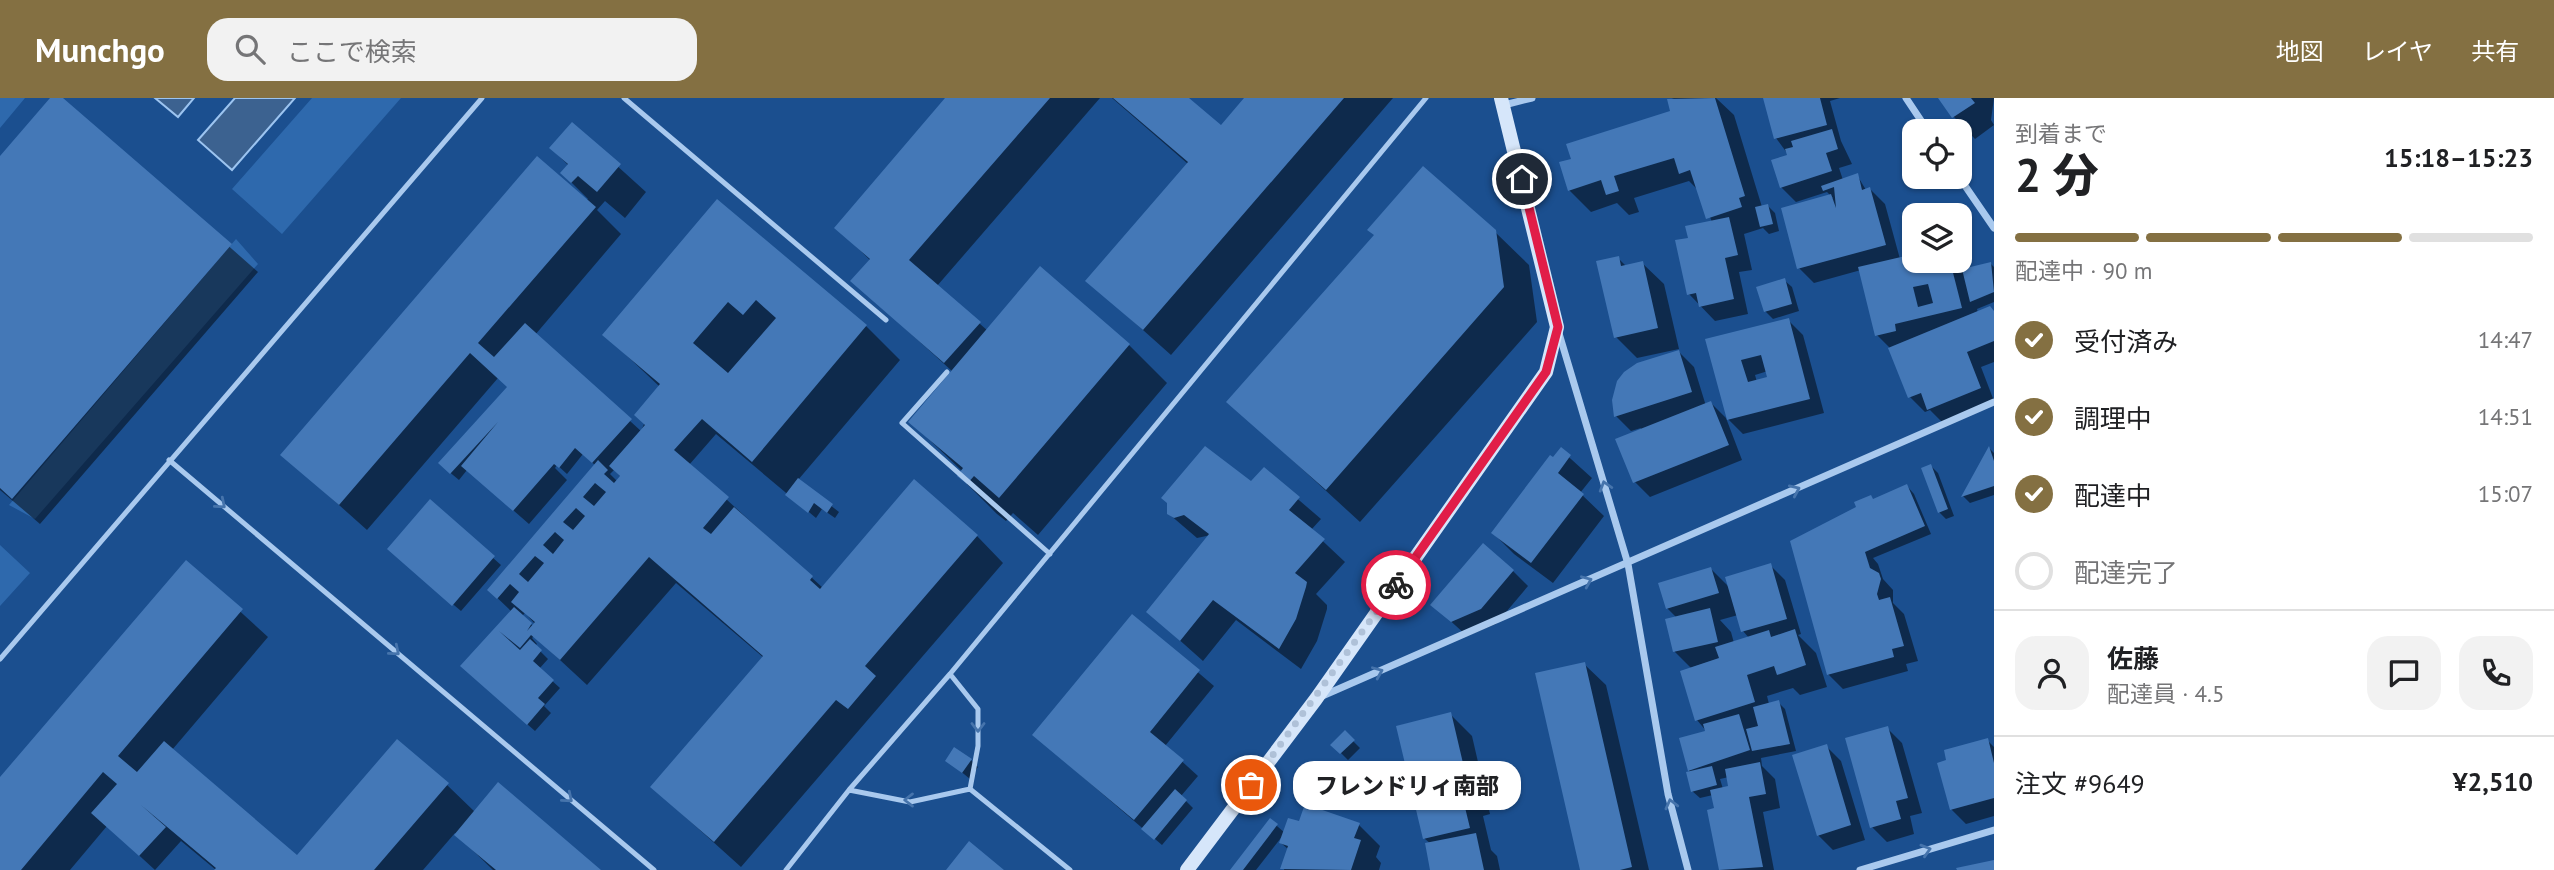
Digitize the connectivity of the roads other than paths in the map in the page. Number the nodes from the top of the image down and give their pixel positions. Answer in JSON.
{"nodes":[{"id":1,"x":482,"y":98,"type":"edge"},
{"id":2,"x":624,"y":98,"type":"edge"},
{"id":3,"x":1426,"y":98,"type":"edge"},
{"id":4,"x":1532,"y":98,"type":"edge"},
{"id":5,"x":1906,"y":98,"type":"edge"},
{"id":6,"x":1502,"y":102,"type":"edge"},
{"id":7,"x":1920,"y":119,"type":"edge"},
{"id":8,"x":1967,"y":189,"type":"edge"},
{"id":9,"x":1994,"y":228,"type":"edge"},
{"id":10,"x":886,"y":320,"type":"dead end"},
{"id":11,"x":1558,"y":327,"type":"junction"},
{"id":12,"x":947,"y":372,"type":"dead end"},
{"id":13,"x":1994,"y":402,"type":"edge"},
{"id":14,"x":169,"y":460,"type":"junction"},
{"id":15,"x":1050,"y":554,"type":"junction"},
{"id":16,"x":1628,"y":564,"type":"junction"},
{"id":17,"x":0,"y":659,"type":"edge"},
{"id":18,"x":950,"y":674,"type":"junction"},
{"id":19,"x":1316,"y":699,"type":"junction"},
{"id":20,"x":970,"y":789,"type":"junction"},
{"id":21,"x":849,"y":790,"type":"junction"},
{"id":22,"x":1994,"y":830,"type":"edge"},
{"id":23,"x":654,"y":870,"type":"edge"},
{"id":24,"x":786,"y":870,"type":"edge"},
{"id":25,"x":1070,"y":870,"type":"edge"},
{"id":26,"x":1187,"y":870,"type":"edge"},
{"id":27,"x":1688,"y":870,"type":"edge"},
{"id":28,"x":1860,"y":870,"type":"edge"}],
"edges":[{"from":1,"to":14,"type":"lane"},
{"from":2,"to":10,"type":"lane"},
{"from":3,"to":15,"type":"lane"},
{"from":4,"to":6,"type":"street"},
{"from":5,"to":7,"type":"street"},
{"from":6,"to":11,"type":"street"},
{"from":8,"to":9,"type":"street"},
{"from":16,"to":11,"type":"street","one_way":true},
{"from":11,"to":19,"type":"street"},
{"from":12,"to":15,"type":"lane"},
{"from":16,"to":13,"type":"street","one_way":true},
{"from":14,"to":17,"type":"lane"},
{"from":14,"to":23,"type":"lane","one_way":true},
{"from":15,"to":18,"type":"lane"},
{"from":19,"to":16,"type":"street","one_way":true},
{"from":27,"to":16,"type":"street","one_way":true},
{"from":18,"to":20,"type":"lane","one_way":true},
{"from":18,"to":21,"type":"lane"},
{"from":19,"to":26,"type":"street"},
{"from":20,"to":21,"type":"lane","one_way":true},
{"from":20,"to":25,"type":"lane"},
{"from":21,"to":24,"type":"lane"},
{"from":28,"to":22,"type":"street","one_way":true}]}
